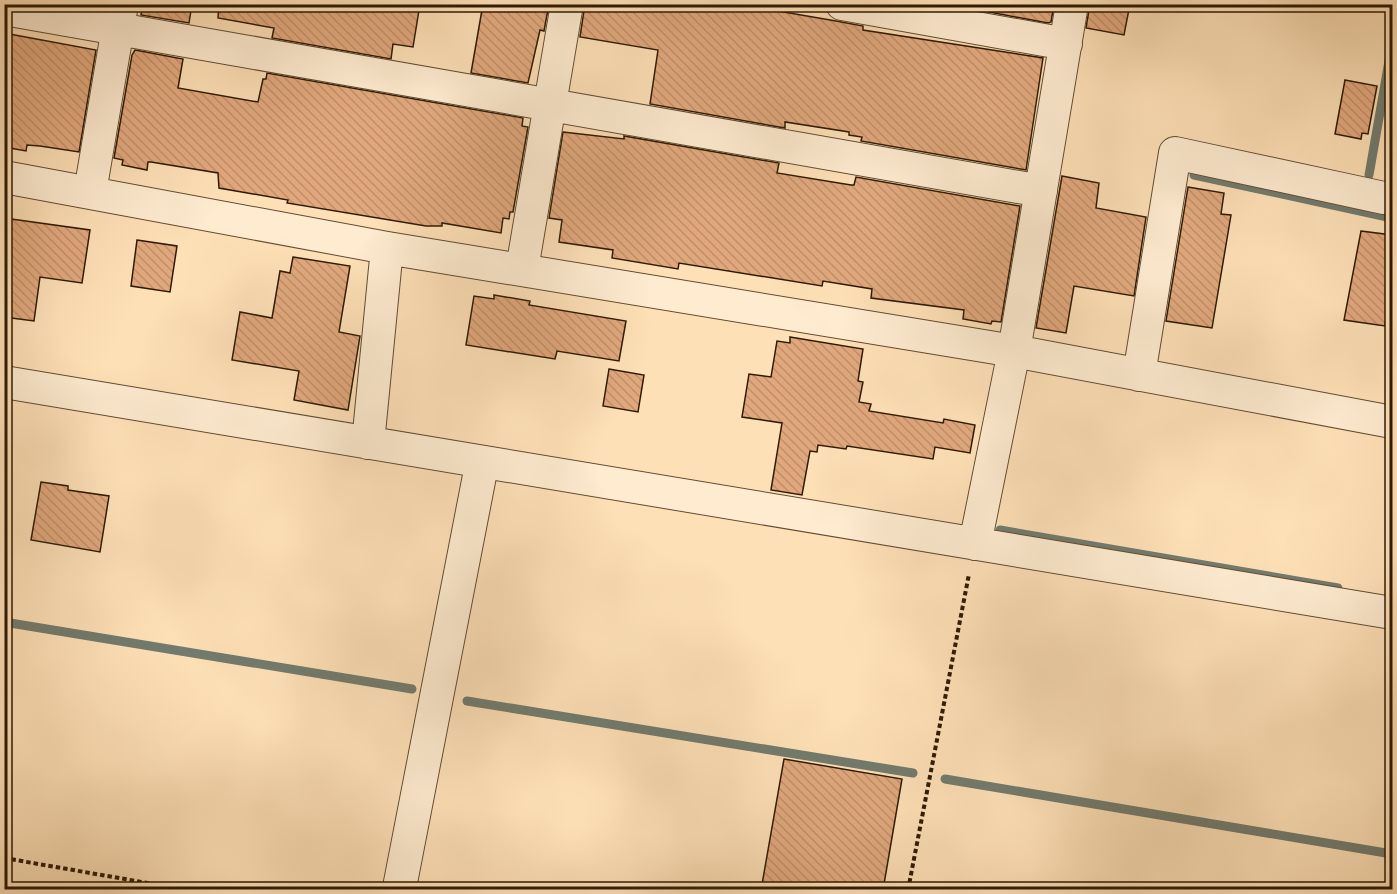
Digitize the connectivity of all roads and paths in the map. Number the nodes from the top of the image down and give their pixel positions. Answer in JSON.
{"nodes":[{"id":1,"x":567,"y":4,"type":"edge"},
{"id":2,"x":842,"y":4,"type":"edge"},
{"id":3,"x":1072,"y":4,"type":"edge"},
{"id":4,"x":4,"y":9,"type":"edge"},
{"id":5,"x":120,"y":17,"type":"edge"},
{"id":6,"x":1066,"y":44,"type":"junction"},
{"id":7,"x":550,"y":105,"type":"junction"},
{"id":8,"x":4,"y":177,"type":"edge"},
{"id":9,"x":1041,"y":191,"type":"junction"},
{"id":10,"x":90,"y":192,"type":"junction"},
{"id":11,"x":1384,"y":198,"type":"dead end"},
{"id":12,"x":387,"y":248,"type":"junction"},
{"id":13,"x":522,"y":269,"type":"junction"},
{"id":14,"x":1014,"y":351,"type":"junction"},
{"id":15,"x":1139,"y":375,"type":"junction"},
{"id":16,"x":4,"y":382,"type":"edge"},
{"id":17,"x":1392,"y":422,"type":"edge"},
{"id":18,"x":368,"y":443,"type":"junction"},
{"id":19,"x":482,"y":463,"type":"junction"},
{"id":20,"x":975,"y":544,"type":"junction"},
{"id":21,"x":1392,"y":613,"type":"edge"},
{"id":22,"x":4,"y":858,"type":"edge"},
{"id":23,"x":188,"y":890,"type":"edge"},
{"id":24,"x":399,"y":890,"type":"edge"},
{"id":25,"x":908,"y":890,"type":"edge"}],
"edges":[{"from":1,"to":7,"type":"street"},
{"from":2,"to":6,"type":"street"},
{"from":3,"to":6,"type":"street"},
{"from":4,"to":5,"type":"street"},
{"from":5,"to":7,"type":"street"},
{"from":5,"to":10,"type":"street"},
{"from":6,"to":9,"type":"street"},
{"from":7,"to":9,"type":"street"},
{"from":7,"to":13,"type":"street"},
{"from":8,"to":10,"type":"street"},
{"from":9,"to":14,"type":"street"},
{"from":10,"to":12,"type":"street"},
{"from":11,"to":15,"type":"street"},
{"from":12,"to":13,"type":"street"},
{"from":12,"to":18,"type":"street"},
{"from":13,"to":14,"type":"street"},
{"from":14,"to":15,"type":"street"},
{"from":14,"to":20,"type":"street"},
{"from":15,"to":17,"type":"street"},
{"from":16,"to":18,"type":"street"},
{"from":18,"to":19,"type":"street"},
{"from":19,"to":20,"type":"street"},
{"from":19,"to":24,"type":"street"},
{"from":20,"to":21,"type":"street"},
{"from":20,"to":25,"type":"path"},
{"from":22,"to":23,"type":"path"}]}
